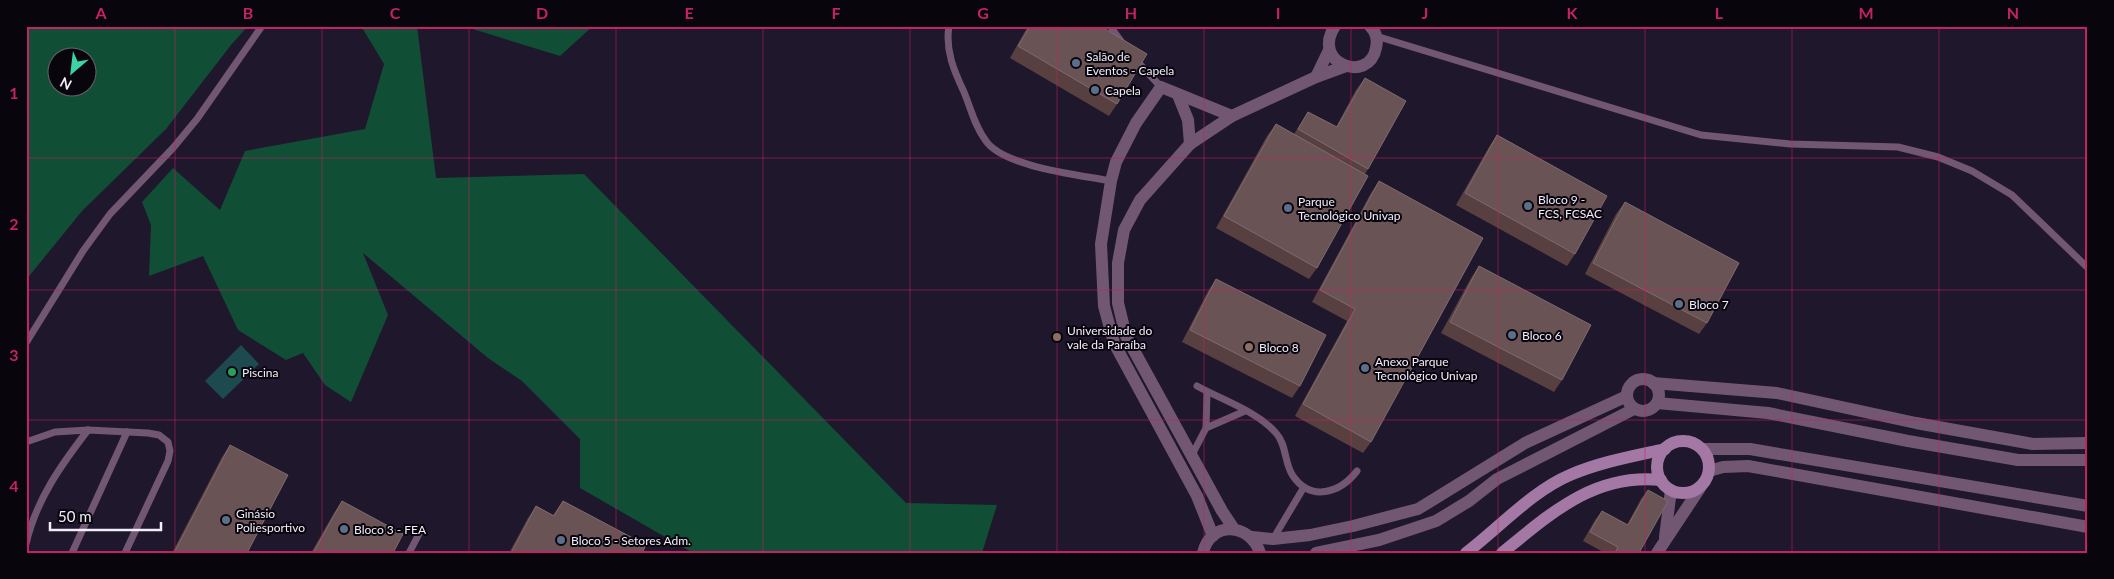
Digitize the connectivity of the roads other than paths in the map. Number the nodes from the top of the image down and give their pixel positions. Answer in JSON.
{"nodes":[{"id":1,"x":262,"y":26,"type":"edge"},
{"id":2,"x":949,"y":26,"type":"edge"},
{"id":3,"x":1110,"y":26,"type":"edge"},
{"id":4,"x":1335,"y":26,"type":"edge"},
{"id":5,"x":1373,"y":31,"type":"edge"},
{"id":6,"x":1329,"y":50,"type":"junction"},
{"id":7,"x":1346,"y":66,"type":"junction"},
{"id":8,"x":1316,"y":77,"type":"junction"},
{"id":9,"x":1161,"y":87,"type":"junction"},
{"id":10,"x":1178,"y":95,"type":"junction"},
{"id":11,"x":1232,"y":116,"type":"junction"},
{"id":12,"x":1190,"y":144,"type":"junction"},
{"id":13,"x":1111,"y":181,"type":"junction"},
{"id":14,"x":2088,"y":268,"type":"edge"},
{"id":15,"x":26,"y":343,"type":"edge"},
{"id":16,"x":1653,"y":383,"type":"junction"},
{"id":17,"x":1197,"y":386,"type":"dead end"},
{"id":18,"x":1207,"y":392,"type":"junction"},
{"id":19,"x":1627,"y":396,"type":"junction"},
{"id":20,"x":1657,"y":403,"type":"junction"},
{"id":21,"x":1634,"y":408,"type":"junction"},
{"id":22,"x":1244,"y":411,"type":"junction"},
{"id":23,"x":1206,"y":428,"type":"junction"},
{"id":24,"x":88,"y":430,"type":"junction"},
{"id":25,"x":127,"y":432,"type":"junction"},
{"id":26,"x":26,"y":442,"type":"edge"},
{"id":27,"x":2088,"y":443,"type":"edge"},
{"id":28,"x":1665,"y":449,"type":"junction"},
{"id":29,"x":1702,"y":449,"type":"junction"},
{"id":30,"x":1192,"y":455,"type":"junction"},
{"id":31,"x":2088,"y":460,"type":"edge"},
{"id":32,"x":1357,"y":471,"type":"dead end"},
{"id":33,"x":1709,"y":471,"type":"junction"},
{"id":34,"x":1661,"y":480,"type":"junction"},
{"id":35,"x":1304,"y":487,"type":"junction"},
{"id":36,"x":1700,"y":488,"type":"junction"},
{"id":37,"x":1671,"y":490,"type":"junction"},
{"id":38,"x":2088,"y":506,"type":"edge"},
{"id":39,"x":2088,"y":527,"type":"edge"},
{"id":40,"x":1234,"y":529,"type":"junction"},
{"id":41,"x":420,"y":532,"type":"dead end"},
{"id":42,"x":1252,"y":537,"type":"junction"},
{"id":43,"x":1273,"y":539,"type":"junction"},
{"id":44,"x":1665,"y":539,"type":"junction"},
{"id":45,"x":26,"y":544,"type":"edge"},
{"id":46,"x":1207,"y":544,"type":"edge"},
{"id":47,"x":72,"y":553,"type":"edge"},
{"id":48,"x":125,"y":553,"type":"edge"},
{"id":49,"x":409,"y":553,"type":"edge"},
{"id":50,"x":1196,"y":553,"type":"edge"},
{"id":51,"x":1260,"y":553,"type":"edge"},
{"id":52,"x":1316,"y":553,"type":"edge"},
{"id":53,"x":1466,"y":553,"type":"edge"},
{"id":54,"x":1502,"y":553,"type":"edge"},
{"id":55,"x":1657,"y":553,"type":"edge"}],
"edges":[{"from":1,"to":15,"type":"lane"},
{"from":2,"to":13,"type":"lane"},
{"from":3,"to":9,"type":"lane"},
{"from":4,"to":6,"type":"street"},
{"from":5,"to":7,"type":"street"},
{"from":5,"to":14,"type":"lane"},
{"from":6,"to":7,"type":"street"},
{"from":6,"to":8,"type":"street"},
{"from":7,"to":8,"type":"street"},
{"from":8,"to":11,"type":"street"},
{"from":9,"to":10,"type":"street"},
{"from":9,"to":13,"type":"street"},
{"from":10,"to":11,"type":"street"},
{"from":10,"to":12,"type":"street"},
{"from":11,"to":12,"type":"street"},
{"from":12,"to":30,"type":"street"},
{"from":13,"to":46,"type":"street"},
{"from":16,"to":19,"type":"street"},
{"from":16,"to":20,"type":"street"},
{"from":16,"to":27,"type":"street"},
{"from":17,"to":18,"type":"lane"},
{"from":18,"to":22,"type":"lane"},
{"from":18,"to":23,"type":"lane"},
{"from":19,"to":21,"type":"street"},
{"from":19,"to":43,"type":"street"},
{"from":20,"to":21,"type":"street"},
{"from":20,"to":31,"type":"street"},
{"from":21,"to":52,"type":"street"},
{"from":22,"to":23,"type":"lane"},
{"from":22,"to":35,"type":"lane"},
{"from":23,"to":30,"type":"lane"},
{"from":24,"to":25,"type":"lane"},
{"from":24,"to":26,"type":"lane"},
{"from":24,"to":45,"type":"lane"},
{"from":25,"to":47,"type":"lane"},
{"from":25,"to":48,"type":"lane"},
{"from":28,"to":29,"type":"street"},
{"from":28,"to":34,"type":"street"},
{"from":28,"to":53,"type":"street"},
{"from":29,"to":33,"type":"street"},
{"from":29,"to":38,"type":"street"},
{"from":30,"to":40,"type":"street"},
{"from":32,"to":35,"type":"lane"},
{"from":33,"to":36,"type":"street"},
{"from":33,"to":39,"type":"street"},
{"from":34,"to":37,"type":"street"},
{"from":34,"to":54,"type":"street"},
{"from":35,"to":43,"type":"lane"},
{"from":36,"to":37,"type":"street"},
{"from":36,"to":44,"type":"street"},
{"from":37,"to":44,"type":"street"},
{"from":40,"to":42,"type":"street"},
{"from":40,"to":46,"type":"street"},
{"from":41,"to":49,"type":"lane"},
{"from":42,"to":43,"type":"street"},
{"from":42,"to":51,"type":"street"},
{"from":44,"to":55,"type":"street"},
{"from":46,"to":50,"type":"lane"}]}
